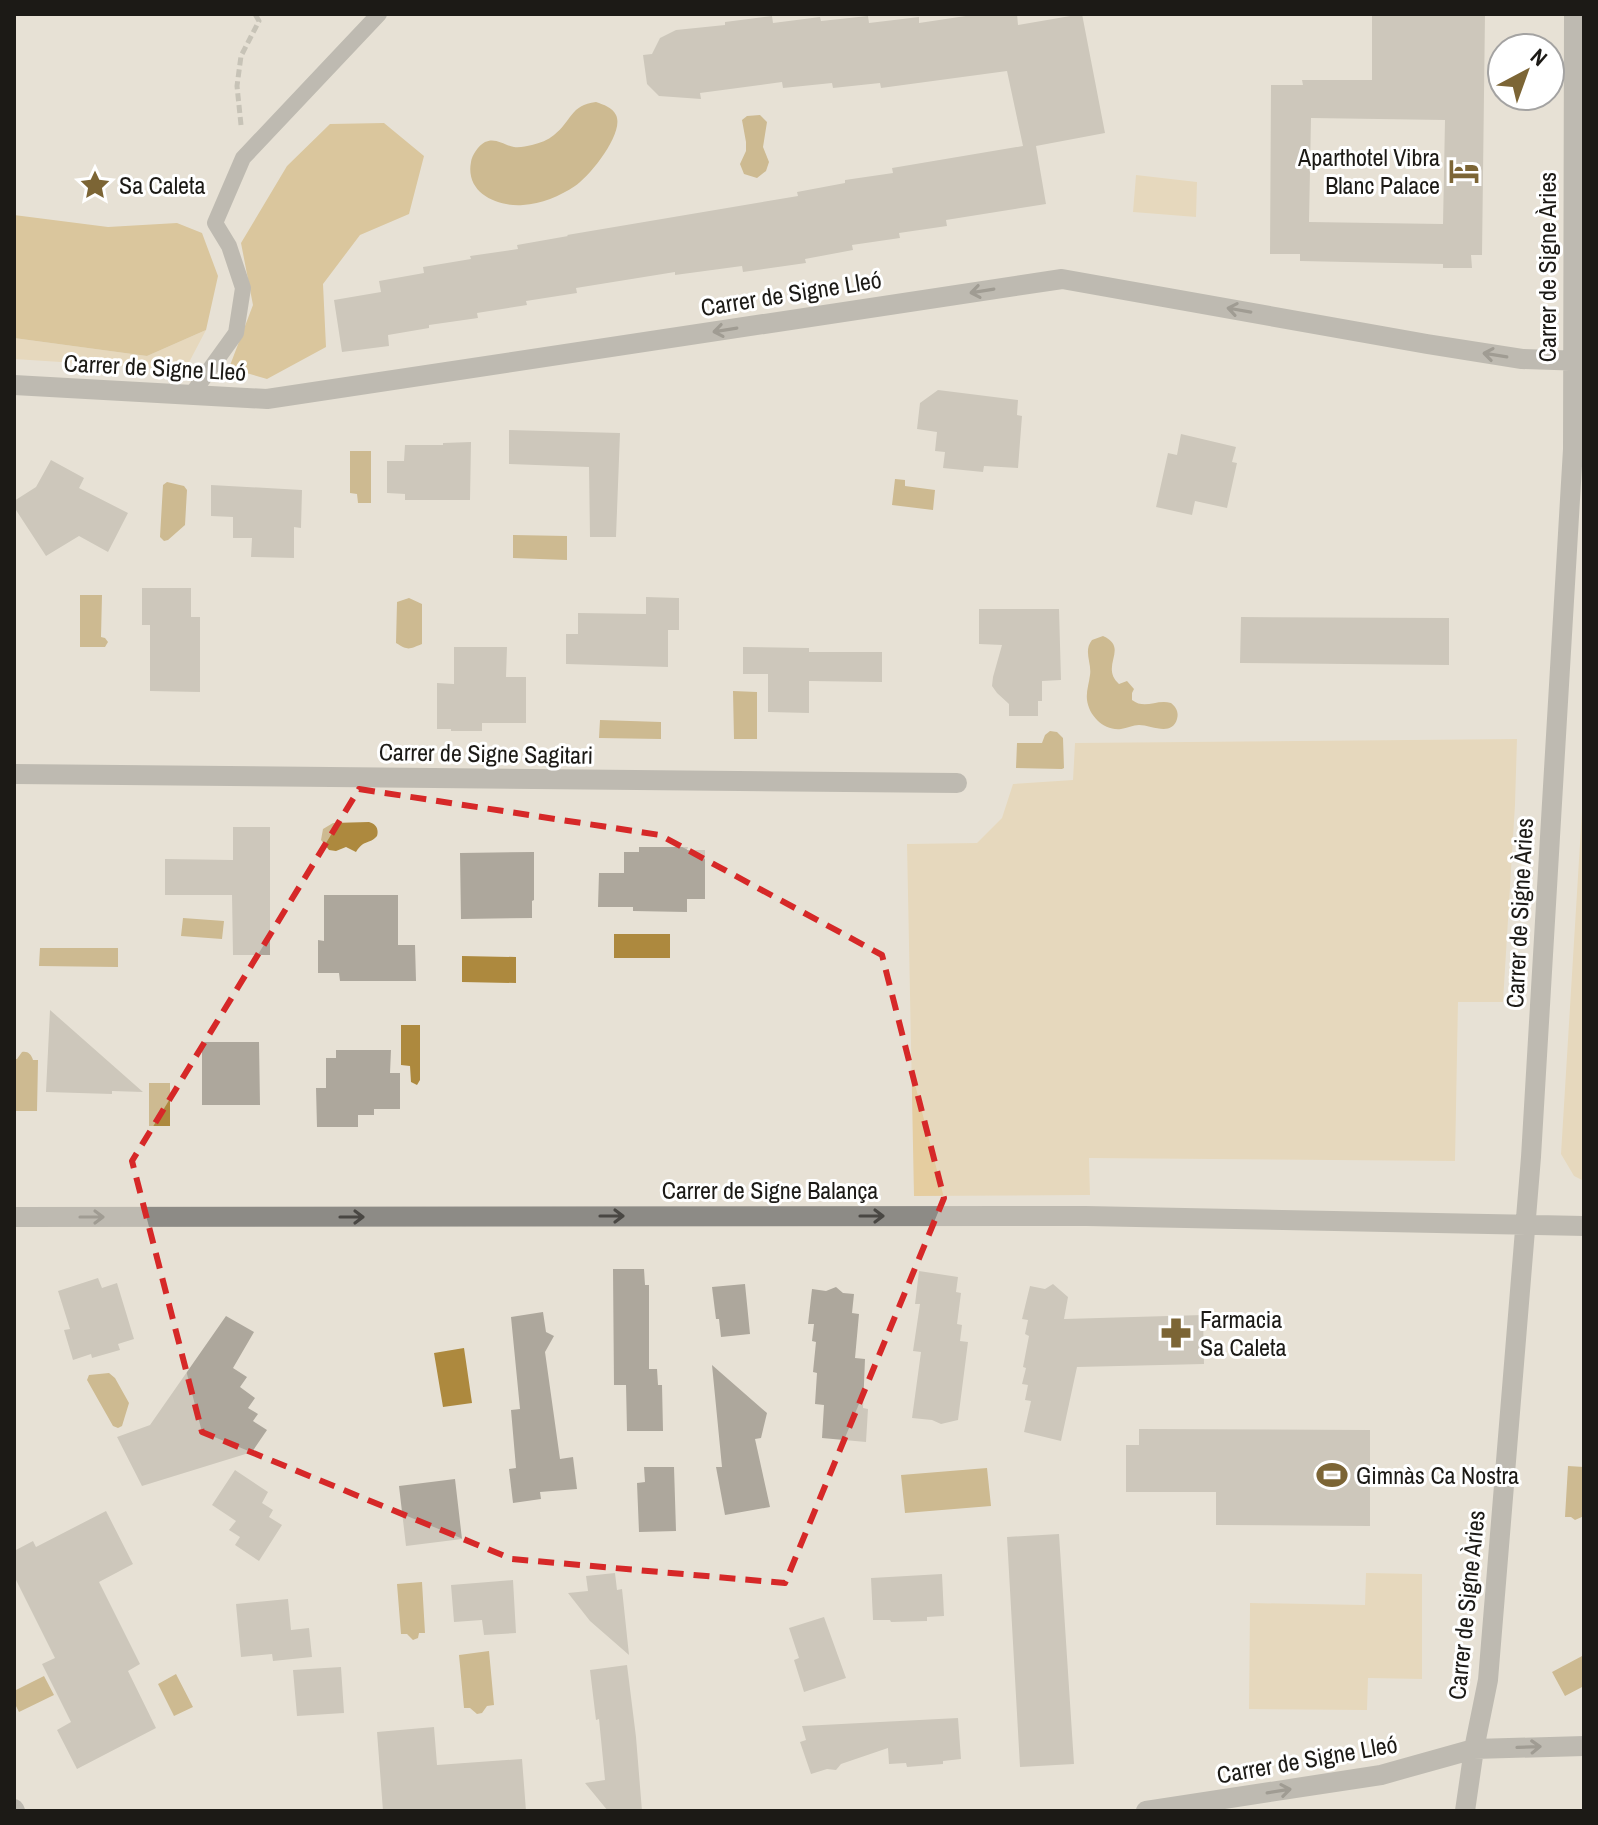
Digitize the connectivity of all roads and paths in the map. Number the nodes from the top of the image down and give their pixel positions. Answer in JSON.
{"nodes":[{"id":1,"x":255,"y":14,"type":"edge"},
{"id":2,"x":379,"y":14,"type":"edge"},
{"id":3,"x":1574,"y":14,"type":"edge"},
{"id":4,"x":243,"y":158,"type":"junction"},
{"id":5,"x":1578,"y":361,"type":"edge"},
{"id":6,"x":14,"y":385,"type":"edge"},
{"id":7,"x":192,"y":394,"type":"junction"},
{"id":8,"x":14,"y":774,"type":"edge"},
{"id":9,"x":957,"y":783,"type":"dead end"},
{"id":10,"x":14,"y":1217,"type":"edge"},
{"id":11,"x":1527,"y":1224,"type":"junction"},
{"id":12,"x":1584,"y":1226,"type":"edge"},
{"id":13,"x":1584,"y":1746,"type":"edge"},
{"id":14,"x":1474,"y":1749,"type":"junction"},
{"id":15,"x":1146,"y":1811,"type":"edge"},
{"id":16,"x":1465,"y":1811,"type":"edge"}],
"edges":[{"from":1,"to":4,"type":"path"},
{"from":2,"to":4,"type":"lane"},
{"from":3,"to":5,"type":"street","name":"Carrer de Signe Àries"},
{"from":4,"to":7,"type":"lane"},
{"from":5,"to":7,"type":"street","name":"Carrer de Signe Lleó","one_way":true},
{"from":5,"to":11,"type":"street","name":"Carrer de Signe Àries"},
{"from":6,"to":7,"type":"street","name":"Carrer de Signe Lleó"},
{"from":8,"to":9,"type":"street","name":"Carrer de Signe Sagitari"},
{"from":10,"to":11,"type":"street","name":"Carrer de Signe Balança","one_way":true},
{"from":11,"to":12,"type":"street","name":"Carrer de Signe Balança"},
{"from":11,"to":14,"type":"street","name":"Carrer de Signe Àries"},
{"from":14,"to":13,"type":"street","name":"Carrer de Signe Lleó","one_way":true},
{"from":15,"to":14,"type":"street","name":"Carrer de Signe Lleó","one_way":true},
{"from":14,"to":16,"type":"street","name":"Carrer de Signe Àries"}]}
